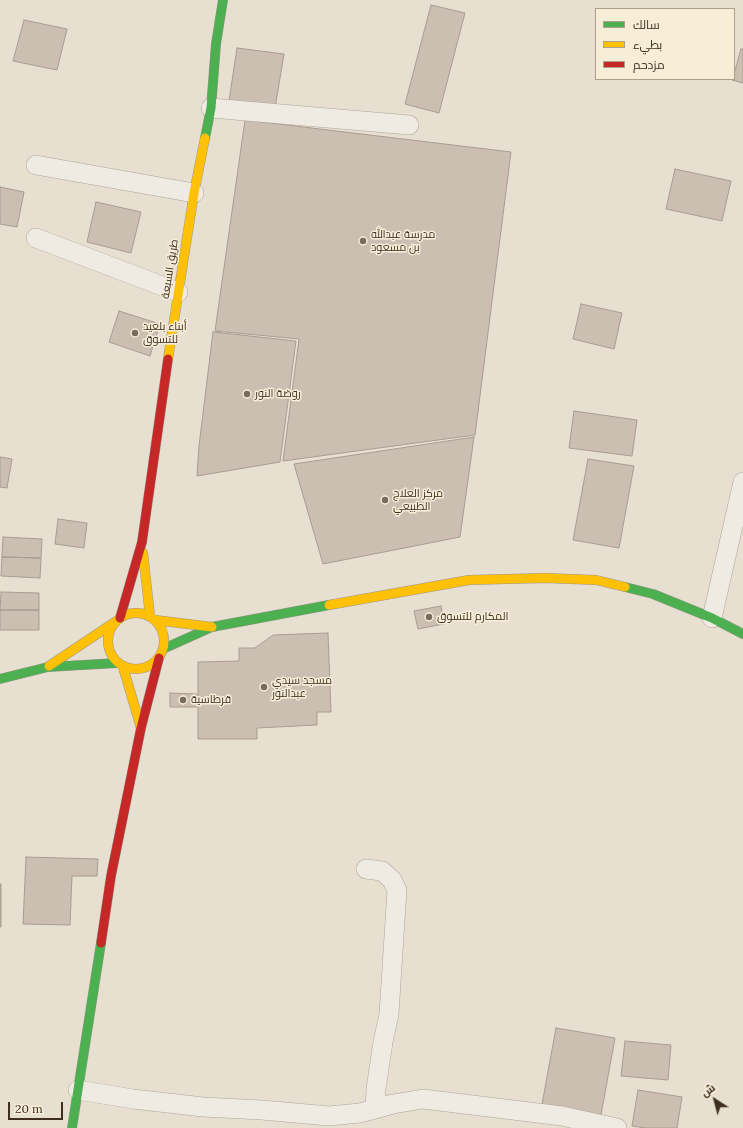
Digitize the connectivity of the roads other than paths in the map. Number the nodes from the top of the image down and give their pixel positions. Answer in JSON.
{"nodes":[{"id":1,"x":223,"y":0,"type":"edge"},
{"id":2,"x":211,"y":108,"type":"junction"},
{"id":3,"x":409,"y":125,"type":"dead end"},
{"id":4,"x":36,"y":165,"type":"dead end"},
{"id":5,"x":194,"y":193,"type":"junction"},
{"id":6,"x":36,"y":238,"type":"dead end"},
{"id":7,"x":178,"y":292,"type":"junction"},
{"id":8,"x":743,"y":482,"type":"edge"},
{"id":9,"x":142,"y":542,"type":"junction"},
{"id":10,"x":152,"y":618,"type":"junction"},
{"id":11,"x":712,"y":618,"type":"junction"},
{"id":12,"x":117,"y":620,"type":"junction"},
{"id":13,"x":212,"y":627,"type":"junction"},
{"id":14,"x":743,"y":634,"type":"edge"},
{"id":15,"x":161,"y":653,"type":"junction"},
{"id":16,"x":120,"y":665,"type":"junction"},
{"id":17,"x":48,"y":667,"type":"junction"},
{"id":18,"x":0,"y":679,"type":"edge"},
{"id":19,"x":141,"y":728,"type":"junction"},
{"id":20,"x":366,"y":870,"type":"dead end"},
{"id":21,"x":78,"y":1090,"type":"junction"},
{"id":22,"x":375,"y":1109,"type":"junction"},
{"id":23,"x":72,"y":1128,"type":"edge"},
{"id":24,"x":617,"y":1128,"type":"edge"}],
"edges":[{"from":1,"to":2,"type":"street","name":"طريق السبعة"},
{"from":2,"to":3,"type":"street"},
{"from":2,"to":5,"type":"street","name":"طريق السبعة"},
{"from":4,"to":5,"type":"street"},
{"from":5,"to":7,"type":"street","name":"طريق السبعة"},
{"from":6,"to":7,"type":"street"},
{"from":7,"to":9,"type":"street","name":"طريق السبعة"},
{"from":8,"to":11,"type":"street"},
{"from":9,"to":10,"type":"street"},
{"from":9,"to":12,"type":"street"},
{"from":10,"to":12,"type":"street"},
{"from":10,"to":13,"type":"street"},
{"from":10,"to":15,"type":"street"},
{"from":11,"to":13,"type":"street"},
{"from":11,"to":14,"type":"street"},
{"from":12,"to":16,"type":"street"},
{"from":12,"to":17,"type":"street"},
{"from":13,"to":15,"type":"street"},
{"from":15,"to":16,"type":"street"},
{"from":15,"to":19,"type":"street"},
{"from":16,"to":17,"type":"street"},
{"from":16,"to":19,"type":"street"},
{"from":17,"to":18,"type":"street"},
{"from":19,"to":21,"type":"street"},
{"from":20,"to":22,"type":"street"},
{"from":21,"to":22,"type":"street"},
{"from":21,"to":23,"type":"street"},
{"from":22,"to":24,"type":"street"}]}
